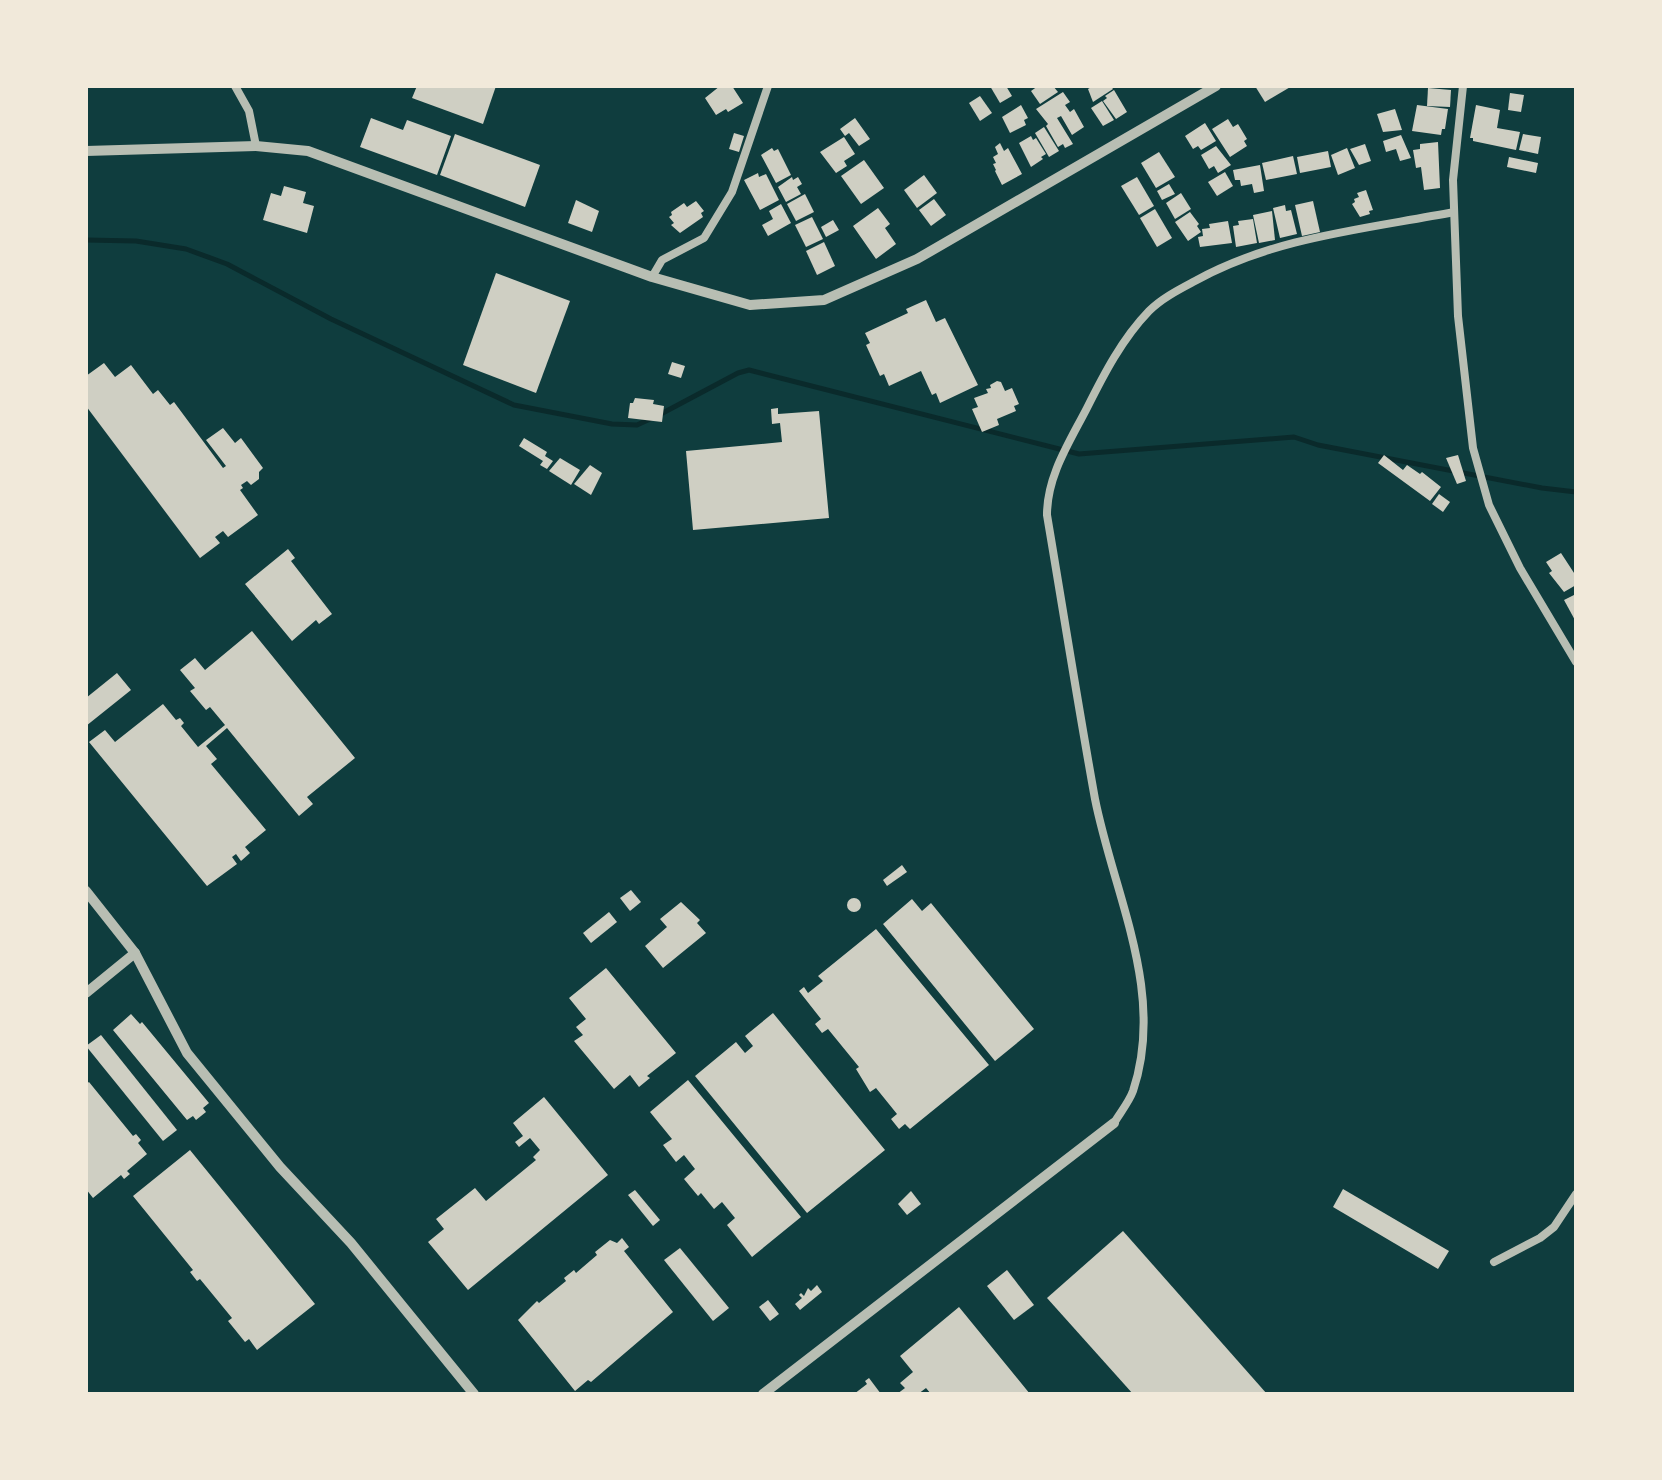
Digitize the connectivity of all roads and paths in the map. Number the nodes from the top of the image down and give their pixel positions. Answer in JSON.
{"nodes":[{"id":1,"x":235,"y":86,"type":"edge"},
{"id":2,"x":768,"y":86,"type":"edge"},
{"id":3,"x":1216,"y":86,"type":"edge"},
{"id":4,"x":1463,"y":86,"type":"edge"},
{"id":5,"x":256,"y":146,"type":"junction"},
{"id":6,"x":86,"y":151,"type":"edge"},
{"id":7,"x":1454,"y":212,"type":"junction"},
{"id":8,"x":652,"y":277,"type":"junction"},
{"id":9,"x":1576,"y":662,"type":"edge"},
{"id":10,"x":86,"y":891,"type":"edge"},
{"id":11,"x":135,"y":953,"type":"junction"},
{"id":12,"x":86,"y":993,"type":"edge"},
{"id":13,"x":1114,"y":1123,"type":"joint"},
{"id":14,"x":1576,"y":1194,"type":"edge"},
{"id":15,"x":1494,"y":1262,"type":"dead end"},
{"id":16,"x":474,"y":1394,"type":"edge"},
{"id":17,"x":763,"y":1394,"type":"edge"}],
"edges":[{"from":1,"to":5,"type":"street"},
{"from":2,"to":8,"type":"street"},
{"from":3,"to":8,"type":"street"},
{"from":4,"to":7,"type":"street"},
{"from":5,"to":6,"type":"street"},
{"from":5,"to":8,"type":"street"},
{"from":7,"to":9,"type":"street"},
{"from":7,"to":13,"type":"street"},
{"from":10,"to":11,"type":"street"},
{"from":11,"to":12,"type":"street"},
{"from":11,"to":16,"type":"street"},
{"from":13,"to":17,"type":"street"},
{"from":14,"to":15,"type":"street"}]}
